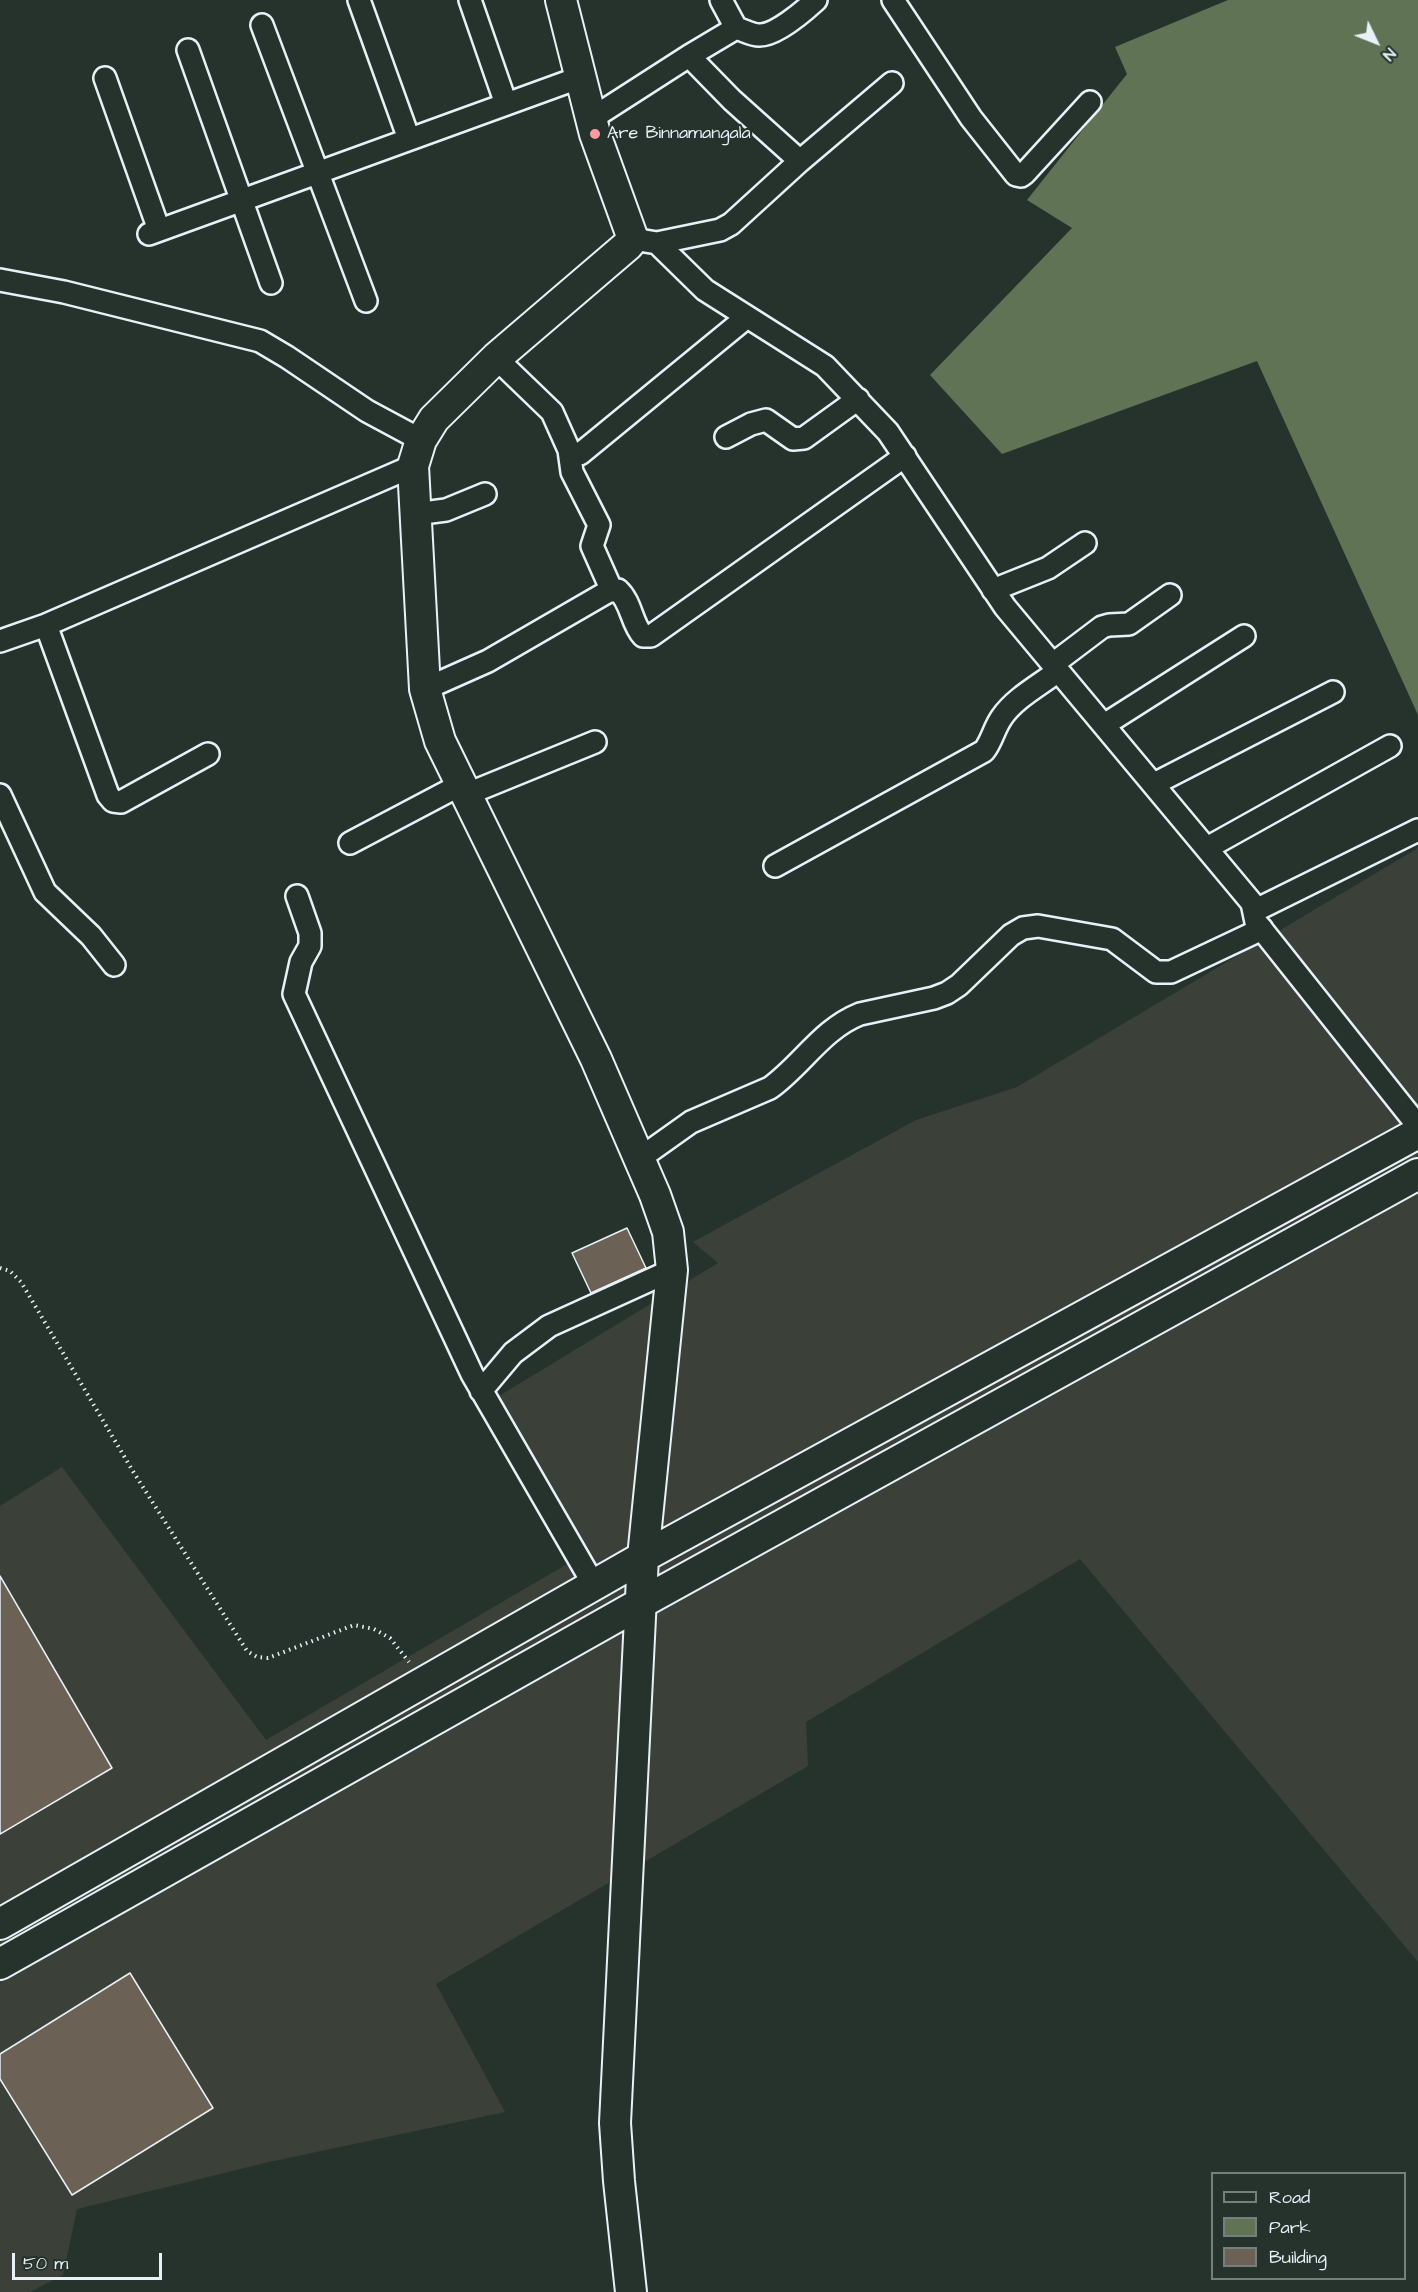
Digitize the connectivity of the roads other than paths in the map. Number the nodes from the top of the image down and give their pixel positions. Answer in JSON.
{"nodes":[{"id":1,"x":359,"y":0,"type":"edge"},
{"id":2,"x":470,"y":0,"type":"edge"},
{"id":3,"x":561,"y":0,"type":"edge"},
{"id":4,"x":721,"y":0,"type":"edge"},
{"id":5,"x":816,"y":0,"type":"edge"},
{"id":6,"x":893,"y":0,"type":"edge"},
{"id":7,"x":262,"y":25,"type":"dead end"},
{"id":8,"x":736,"y":28,"type":"junction"},
{"id":9,"x":188,"y":50,"type":"dead end"},
{"id":10,"x":689,"y":56,"type":"junction"},
{"id":11,"x":580,"y":77,"type":"junction"},
{"id":12,"x":105,"y":78,"type":"dead end"},
{"id":13,"x":892,"y":83,"type":"dead end"},
{"id":14,"x":1090,"y":102,"type":"dead end"},
{"id":15,"x":506,"y":104,"type":"junction"},
{"id":16,"x":591,"y":119,"type":"junction"},
{"id":17,"x":409,"y":139,"type":"junction"},
{"id":18,"x":800,"y":161,"type":"junction"},
{"id":19,"x":317,"y":173,"type":"junction"},
{"id":20,"x":242,"y":200,"type":"junction"},
{"id":21,"x":645,"y":241,"type":"junction"},
{"id":22,"x":0,"y":280,"type":"edge"},
{"id":23,"x":271,"y":283,"type":"dead end"},
{"id":24,"x":366,"y":301,"type":"dead end"},
{"id":25,"x":747,"y":317,"type":"junction"},
{"id":26,"x":496,"y":358,"type":"junction"},
{"id":27,"x":858,"y":399,"type":"junction"},
{"id":28,"x":726,"y":437,"type":"dead end"},
{"id":29,"x":569,"y":450,"type":"junction"},
{"id":30,"x":417,"y":453,"type":"junction"},
{"id":31,"x":905,"y":456,"type":"junction"},
{"id":32,"x":485,"y":494,"type":"dead end"},
{"id":33,"x":415,"y":514,"type":"junction"},
{"id":34,"x":1085,"y":543,"type":"dead end"},
{"id":35,"x":993,"y":590,"type":"junction"},
{"id":36,"x":612,"y":591,"type":"junction"},
{"id":37,"x":1170,"y":595,"type":"dead end"},
{"id":38,"x":46,"y":625,"type":"junction"},
{"id":39,"x":1244,"y":636,"type":"dead end"},
{"id":40,"x":0,"y":641,"type":"edge"},
{"id":41,"x":1055,"y":667,"type":"junction"},
{"id":42,"x":425,"y":689,"type":"junction"},
{"id":43,"x":1333,"y":692,"type":"dead end"},
{"id":44,"x":1104,"y":725,"type":"junction"},
{"id":45,"x":595,"y":742,"type":"dead end"},
{"id":46,"x":1390,"y":746,"type":"dead end"},
{"id":47,"x":208,"y":754,"type":"dead end"},
{"id":48,"x":1154,"y":784,"type":"junction"},
{"id":49,"x":462,"y":790,"type":"junction"},
{"id":50,"x":0,"y":795,"type":"edge"},
{"id":51,"x":1418,"y":830,"type":"edge"},
{"id":52,"x":350,"y":843,"type":"dead end"},
{"id":53,"x":1207,"y":848,"type":"junction"},
{"id":54,"x":775,"y":866,"type":"dead end"},
{"id":55,"x":297,"y":896,"type":"dead end"},
{"id":56,"x":1258,"y":920,"type":"junction"},
{"id":57,"x":114,"y":965,"type":"dead end"},
{"id":58,"x":1418,"y":1126,"type":"edge"},
{"id":59,"x":1418,"y":1133,"type":"edge"},
{"id":60,"x":639,"y":1159,"type":"junction"},
{"id":61,"x":1418,"y":1174,"type":"edge"},
{"id":62,"x":672,"y":1270,"type":"junction"},
{"id":63,"x":481,"y":1391,"type":"junction"},
{"id":64,"x":644,"y":1557,"type":"junction"},
{"id":65,"x":594,"y":1585,"type":"junction"},
{"id":66,"x":641,"y":1603,"type":"junction"},
{"id":67,"x":0,"y":1924,"type":"edge"},
{"id":68,"x":0,"y":1964,"type":"edge"},
{"id":69,"x":631,"y":2292,"type":"edge"}],
"edges":[{"from":1,"to":17,"type":"street"},
{"from":2,"to":15,"type":"street"},
{"from":3,"to":11,"type":"main road"},
{"from":4,"to":8,"type":"street"},
{"from":5,"to":8,"type":"street"},
{"from":6,"to":14,"type":"street"},
{"from":7,"to":19,"type":"street"},
{"from":8,"to":10,"type":"street"},
{"from":9,"to":20,"type":"street"},
{"from":10,"to":16,"type":"street"},
{"from":10,"to":18,"type":"street"},
{"from":11,"to":15,"type":"street"},
{"from":11,"to":16,"type":"main road"},
{"from":12,"to":20,"type":"street"},
{"from":13,"to":18,"type":"street"},
{"from":15,"to":17,"type":"street"},
{"from":16,"to":21,"type":"main road"},
{"from":17,"to":19,"type":"street"},
{"from":18,"to":21,"type":"street"},
{"from":19,"to":20,"type":"street"},
{"from":19,"to":24,"type":"street"},
{"from":20,"to":23,"type":"street"},
{"from":21,"to":25,"type":"street"},
{"from":21,"to":26,"type":"main road"},
{"from":22,"to":30,"type":"street"},
{"from":25,"to":27,"type":"street"},
{"from":25,"to":29,"type":"street"},
{"from":26,"to":29,"type":"street"},
{"from":26,"to":30,"type":"main road"},
{"from":27,"to":28,"type":"street"},
{"from":27,"to":31,"type":"street"},
{"from":29,"to":36,"type":"street"},
{"from":30,"to":33,"type":"main road"},
{"from":30,"to":38,"type":"street"},
{"from":31,"to":35,"type":"street"},
{"from":31,"to":36,"type":"street"},
{"from":32,"to":33,"type":"street"},
{"from":33,"to":42,"type":"main road"},
{"from":34,"to":35,"type":"street"},
{"from":35,"to":41,"type":"street"},
{"from":36,"to":42,"type":"street"},
{"from":37,"to":41,"type":"street"},
{"from":38,"to":40,"type":"street"},
{"from":38,"to":47,"type":"street"},
{"from":39,"to":44,"type":"street"},
{"from":41,"to":44,"type":"street"},
{"from":41,"to":54,"type":"street"},
{"from":42,"to":49,"type":"main road"},
{"from":43,"to":48,"type":"street"},
{"from":44,"to":48,"type":"street"},
{"from":45,"to":49,"type":"street"},
{"from":46,"to":53,"type":"street"},
{"from":48,"to":53,"type":"street"},
{"from":49,"to":52,"type":"street"},
{"from":49,"to":60,"type":"main road"},
{"from":50,"to":57,"type":"street"},
{"from":51,"to":56,"type":"street"},
{"from":53,"to":56,"type":"street"},
{"from":55,"to":63,"type":"street"},
{"from":56,"to":58,"type":"street"},
{"from":56,"to":60,"type":"street"},
{"from":59,"to":64,"type":"main road"},
{"from":60,"to":62,"type":"main road"},
{"from":61,"to":66,"type":"main road"},
{"from":62,"to":63,"type":"street"},
{"from":62,"to":64,"type":"main road"},
{"from":63,"to":65,"type":"street"},
{"from":64,"to":65,"type":"main road"},
{"from":64,"to":66,"type":"main road"},
{"from":65,"to":67,"type":"main road"},
{"from":66,"to":68,"type":"main road"},
{"from":66,"to":69,"type":"main road"}]}
